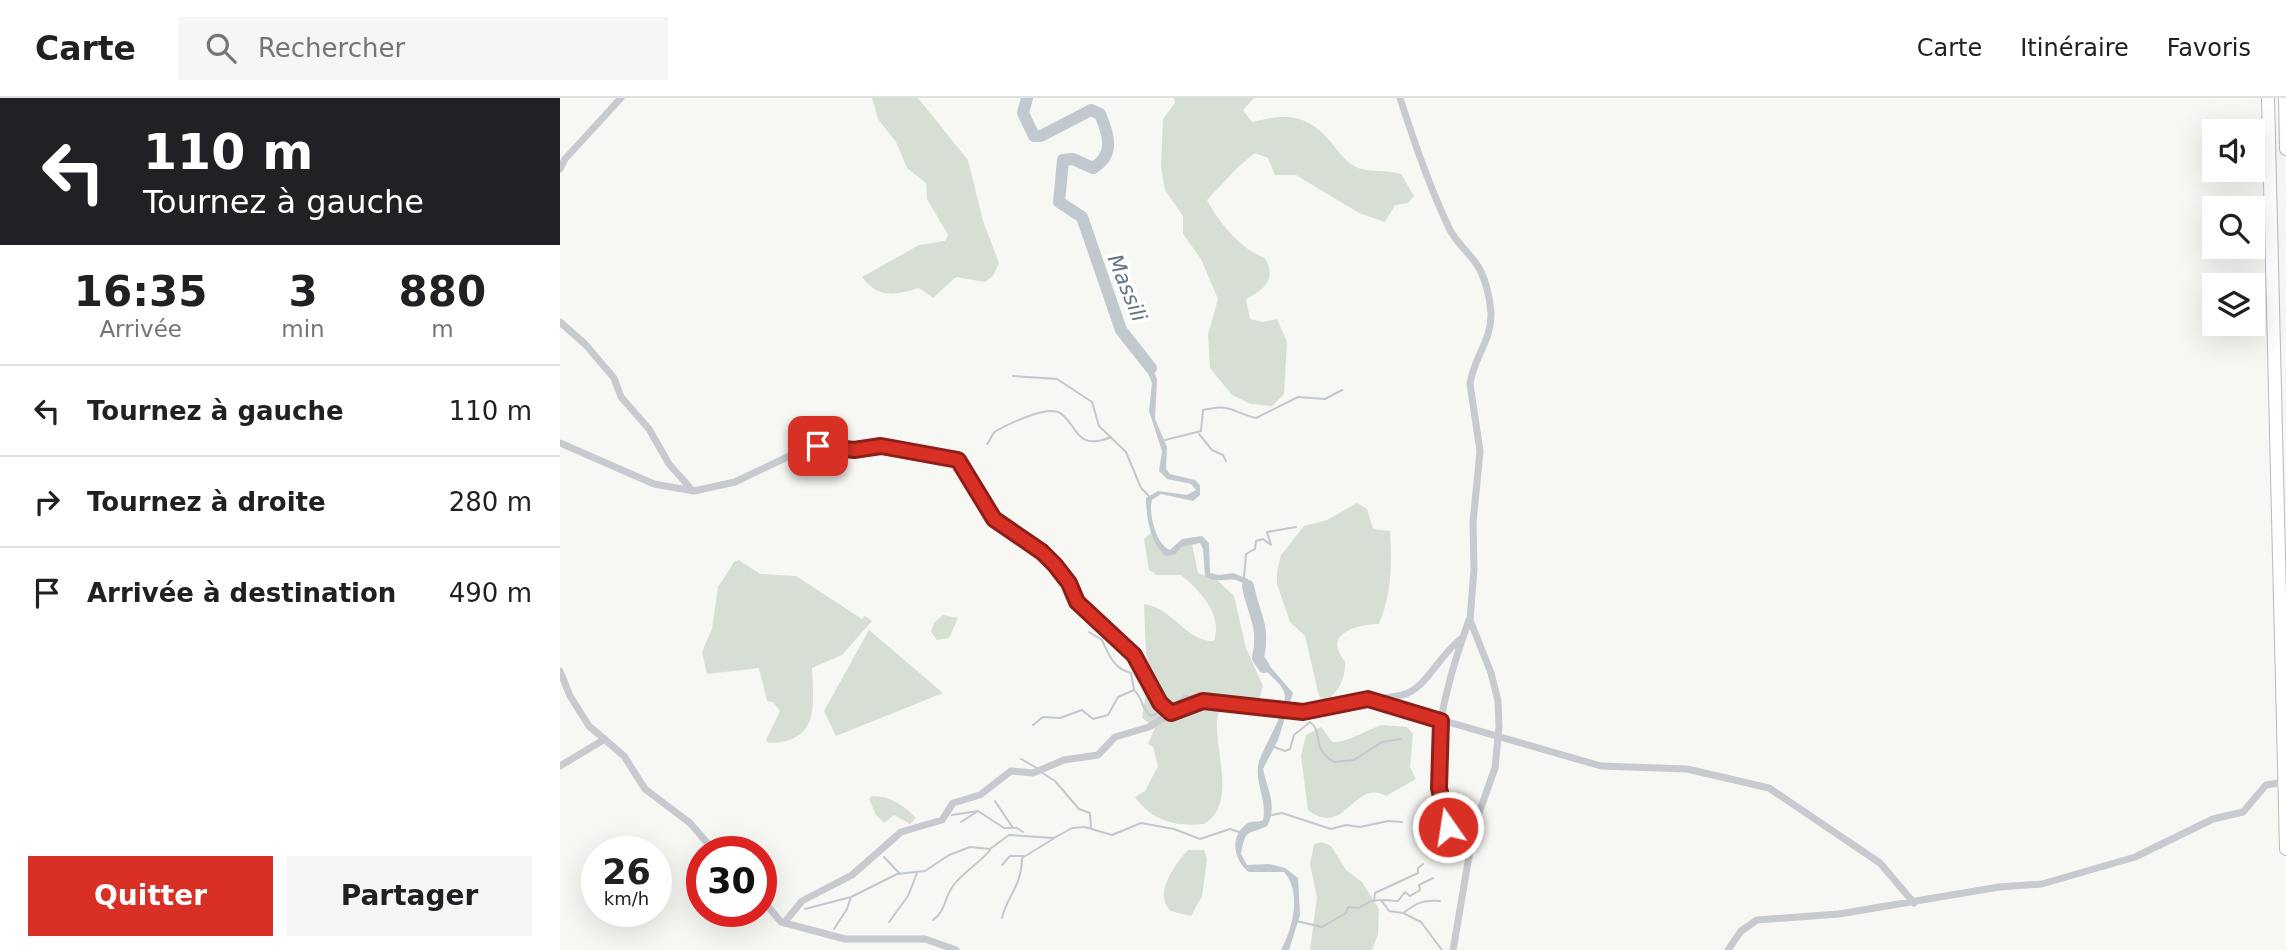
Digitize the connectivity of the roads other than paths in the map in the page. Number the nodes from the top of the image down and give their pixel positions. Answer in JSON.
{"nodes":[{"id":1,"x":621,"y":98,"type":"edge"},
{"id":2,"x":1400,"y":98,"type":"edge"},
{"id":3,"x":2268,"y":98,"type":"edge"},
{"id":4,"x":2285,"y":98,"type":"edge"},
{"id":5,"x":2286,"y":149,"type":"edge"},
{"id":6,"x":560,"y":169,"type":"edge"},
{"id":7,"x":560,"y":321,"type":"edge"},
{"id":8,"x":560,"y":443,"type":"edge"},
{"id":9,"x":694,"y":491,"type":"junction"},
{"id":10,"x":1470,"y":620,"type":"junction"},
{"id":11,"x":1463,"y":637,"type":"junction"},
{"id":12,"x":560,"y":671,"type":"edge"},
{"id":13,"x":1376,"y":700,"type":"junction"},
{"id":14,"x":1171,"y":713,"type":"junction"},
{"id":15,"x":1441,"y":721,"type":"junction"},
{"id":16,"x":605,"y":739,"type":"junction"},
{"id":17,"x":1499,"y":739,"type":"junction"},
{"id":18,"x":560,"y":766,"type":"edge"},
{"id":19,"x":2285,"y":782,"type":"edge"},
{"id":20,"x":701,"y":836,"type":"edge"},
{"id":21,"x":2286,"y":849,"type":"edge"},
{"id":22,"x":1469,"y":858,"type":"junction"},
{"id":23,"x":1914,"y":903,"type":"junction"},
{"id":24,"x":777,"y":918,"type":"edge"},
{"id":25,"x":784,"y":923,"type":"junction"},
{"id":26,"x":956,"y":950,"type":"edge"},
{"id":27,"x":1453,"y":950,"type":"edge"},
{"id":28,"x":1728,"y":950,"type":"edge"}],
"edges":[{"from":1,"to":6,"type":"street"},
{"from":2,"to":10,"type":"street"},
{"from":3,"to":19,"type":"highway"},
{"from":4,"to":5,"type":"highway"},
{"from":7,"to":9,"type":"street"},
{"from":8,"to":9,"type":"street"},
{"from":9,"to":14,"type":"street"},
{"from":10,"to":11,"type":"street"},
{"from":10,"to":17,"type":"street"},
{"from":11,"to":13,"type":"street"},
{"from":11,"to":15,"type":"street"},
{"from":12,"to":16,"type":"street"},
{"from":13,"to":14,"type":"street"},
{"from":13,"to":15,"type":"street"},
{"from":14,"to":25,"type":"street"},
{"from":15,"to":17,"type":"street"},
{"from":15,"to":22,"type":"street"},
{"from":16,"to":18,"type":"street"},
{"from":16,"to":20,"type":"street"},
{"from":17,"to":22,"type":"street"},
{"from":17,"to":23,"type":"street"},
{"from":19,"to":21,"type":"highway"},
{"from":19,"to":23,"type":"street"},
{"from":22,"to":27,"type":"street"},
{"from":23,"to":28,"type":"street"},
{"from":24,"to":25,"type":"street"},
{"from":25,"to":26,"type":"street"}]}
